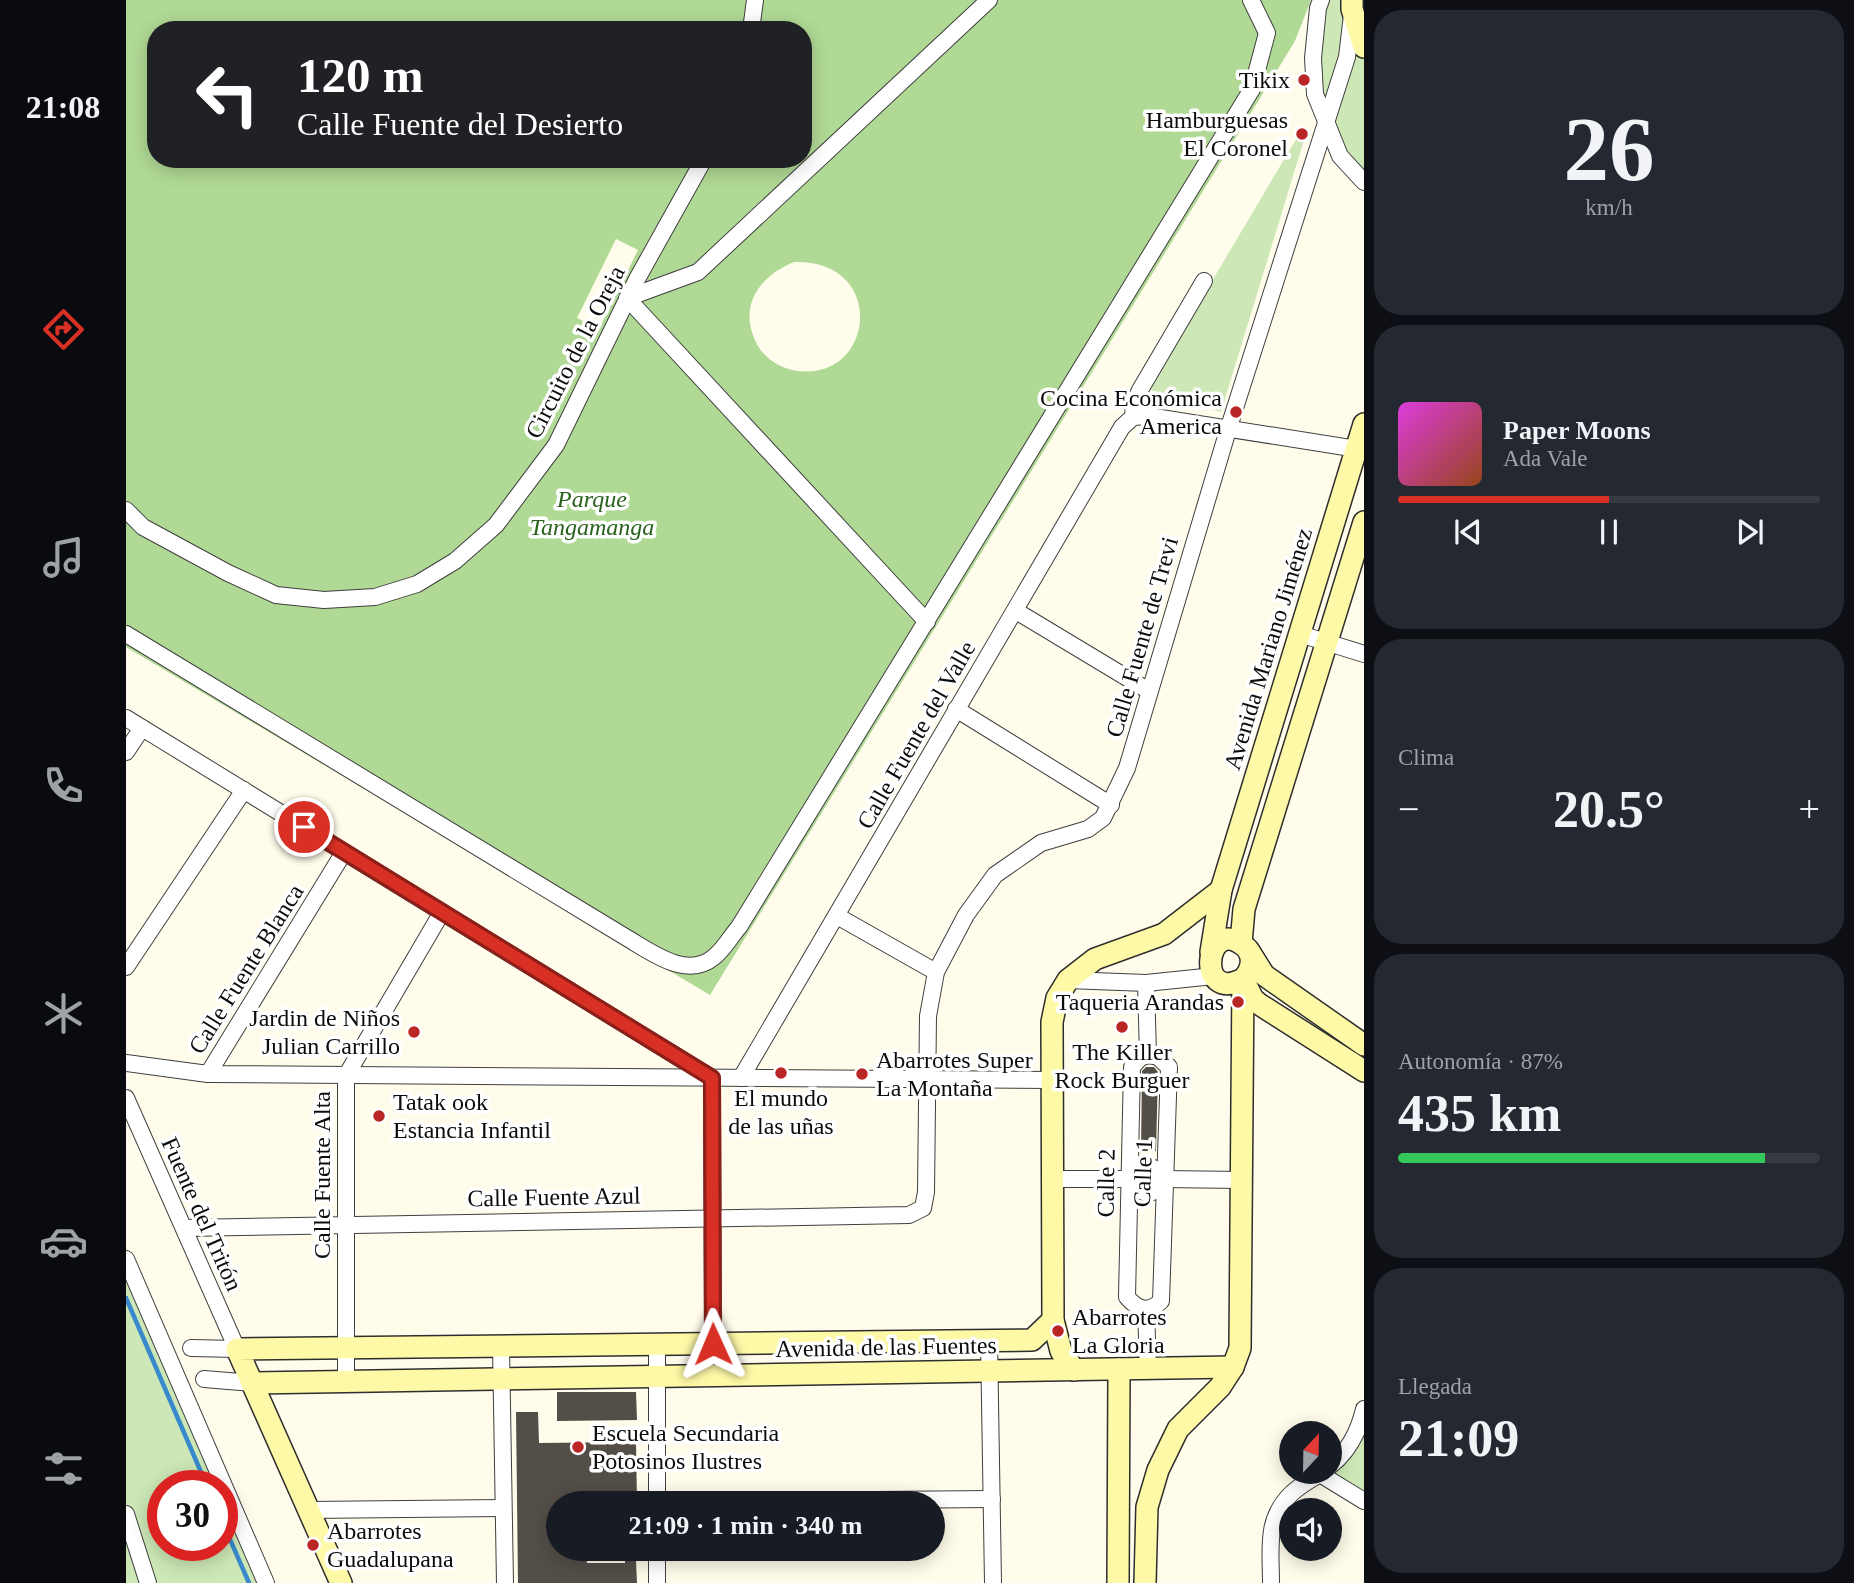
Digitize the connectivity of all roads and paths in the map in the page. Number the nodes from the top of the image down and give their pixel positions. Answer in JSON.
{"nodes":[{"id":1,"x":755,"y":0,"type":"edge"},
{"id":2,"x":989,"y":0,"type":"edge"},
{"id":3,"x":1251,"y":0,"type":"edge"},
{"id":4,"x":1321,"y":0,"type":"edge"},
{"id":5,"x":1351,"y":5,"type":"edge"},
{"id":6,"x":752,"y":21,"type":"edge"},
{"id":7,"x":1364,"y":47,"type":"edge"},
{"id":8,"x":1326,"y":120,"type":"junction"},
{"id":9,"x":812,"y":165,"type":"edge"},
{"id":10,"x":699,"y":168,"type":"edge"},
{"id":11,"x":809,"y":168,"type":"edge"},
{"id":12,"x":1364,"y":182,"type":"edge"},
{"id":13,"x":1204,"y":281,"type":"dead end"},
{"id":14,"x":627,"y":298,"type":"junction"},
{"id":15,"x":1133,"y":417,"type":"junction"},
{"id":16,"x":1364,"y":424,"type":"edge"},
{"id":17,"x":1228,"y":430,"type":"junction"},
{"id":18,"x":1360,"y":449,"type":"edge"},
{"id":19,"x":126,"y":510,"type":"edge"},
{"id":20,"x":1364,"y":522,"type":"edge"},
{"id":21,"x":1016,"y":611,"type":"junction"},
{"id":22,"x":927,"y":622,"type":"junction"},
{"id":23,"x":126,"y":634,"type":"edge"},
{"id":24,"x":1300,"y":634,"type":"junction"},
{"id":25,"x":1327,"y":642,"type":"junction"},
{"id":26,"x":1364,"y":654,"type":"edge"},
{"id":27,"x":1149,"y":691,"type":"junction"},
{"id":28,"x":956,"y":709,"type":"junction"},
{"id":29,"x":126,"y":718,"type":"edge"},
{"id":30,"x":142,"y":728,"type":"junction"},
{"id":31,"x":126,"y":752,"type":"edge"},
{"id":32,"x":244,"y":790,"type":"junction"},
{"id":33,"x":1111,"y":805,"type":"junction"},
{"id":34,"x":344,"y":852,"type":"junction"},
{"id":35,"x":1221,"y":890,"type":"junction"},
{"id":36,"x":442,"y":912,"type":"junction"},
{"id":37,"x":838,"y":916,"type":"junction"},
{"id":38,"x":1245,"y":947,"type":"junction"},
{"id":39,"x":1211,"y":952,"type":"junction"},
{"id":40,"x":126,"y":967,"type":"edge"},
{"id":41,"x":936,"y":972,"type":"junction"},
{"id":42,"x":1214,"y":976,"type":"junction"},
{"id":43,"x":1243,"y":979,"type":"junction"},
{"id":44,"x":1068,"y":980,"type":"junction"},
{"id":45,"x":1146,"y":983,"type":"junction"},
{"id":46,"x":1267,"y":1009,"type":"junction"},
{"id":47,"x":1243,"y":1033,"type":"junction"},
{"id":48,"x":1364,"y":1045,"type":"edge"},
{"id":49,"x":1148,"y":1055,"type":"junction"},
{"id":50,"x":126,"y":1063,"type":"edge"},
{"id":51,"x":1364,"y":1071,"type":"edge"},
{"id":52,"x":208,"y":1074,"type":"junction"},
{"id":53,"x":346,"y":1076,"type":"junction"},
{"id":54,"x":712,"y":1078,"type":"junction"},
{"id":55,"x":741,"y":1078,"type":"junction"},
{"id":56,"x":925,"y":1080,"type":"junction"},
{"id":57,"x":1052,"y":1080,"type":"junction"},
{"id":58,"x":126,"y":1098,"type":"edge"},
{"id":59,"x":1053,"y":1179,"type":"junction"},
{"id":60,"x":1132,"y":1179,"type":"junction"},
{"id":61,"x":1163,"y":1180,"type":"junction"},
{"id":62,"x":1242,"y":1180,"type":"junction"},
{"id":63,"x":923,"y":1208,"type":"joint"},
{"id":64,"x":711,"y":1217,"type":"junction"},
{"id":65,"x":344,"y":1224,"type":"junction"},
{"id":66,"x":184,"y":1228,"type":"junction"},
{"id":67,"x":126,"y":1259,"type":"edge"},
{"id":68,"x":1146,"y":1309,"type":"junction"},
{"id":69,"x":1053,"y":1320,"type":"junction"},
{"id":70,"x":989,"y":1340,"type":"junction"},
{"id":71,"x":657,"y":1344,"type":"junction"},
{"id":72,"x":713,"y":1344,"type":"junction"},
{"id":73,"x":501,"y":1346,"type":"junction"},
{"id":74,"x":191,"y":1348,"type":"dead end"},
{"id":75,"x":345,"y":1348,"type":"junction"},
{"id":76,"x":237,"y":1349,"type":"junction"},
{"id":77,"x":1233,"y":1367,"type":"junction"},
{"id":78,"x":1148,"y":1368,"type":"junction"},
{"id":79,"x":1119,"y":1369,"type":"junction"},
{"id":80,"x":1074,"y":1370,"type":"junction"},
{"id":81,"x":990,"y":1371,"type":"junction"},
{"id":82,"x":657,"y":1377,"type":"junction"},
{"id":83,"x":204,"y":1379,"type":"dead end"},
{"id":84,"x":502,"y":1379,"type":"junction"},
{"id":85,"x":346,"y":1382,"type":"junction"},
{"id":86,"x":253,"y":1384,"type":"junction"},
{"id":87,"x":1364,"y":1409,"type":"edge"},
{"id":88,"x":1342,"y":1455,"type":"edge"},
{"id":89,"x":1305,"y":1484,"type":"edge"},
{"id":90,"x":1341,"y":1484,"type":"edge"},
{"id":91,"x":657,"y":1491,"type":"edge"},
{"id":92,"x":992,"y":1499,"type":"junction"},
{"id":93,"x":945,"y":1500,"type":"edge"},
{"id":94,"x":1364,"y":1501,"type":"edge"},
{"id":95,"x":503,"y":1508,"type":"junction"},
{"id":96,"x":308,"y":1510,"type":"junction"},
{"id":97,"x":126,"y":1514,"type":"edge"},
{"id":98,"x":1119,"y":1538,"type":"junction"},
{"id":99,"x":1144,"y":1538,"type":"junction"},
{"id":100,"x":657,"y":1561,"type":"edge"},
{"id":101,"x":148,"y":1583,"type":"edge"},
{"id":102,"x":266,"y":1583,"type":"edge"},
{"id":103,"x":341,"y":1583,"type":"edge"},
{"id":104,"x":505,"y":1583,"type":"edge"},
{"id":105,"x":657,"y":1583,"type":"edge"},
{"id":106,"x":993,"y":1583,"type":"edge"},
{"id":107,"x":1118,"y":1583,"type":"edge"},
{"id":108,"x":1145,"y":1583,"type":"edge"},
{"id":109,"x":1271,"y":1583,"type":"edge"}],
"edges":[{"from":1,"to":6,"type":"street"},
{"from":2,"to":9,"type":"street"},
{"from":3,"to":22,"type":"street"},
{"from":4,"to":8,"type":"street"},
{"from":5,"to":7,"type":"street"},
{"from":5,"to":8,"type":"street","name":"Calle Fuente de Trevi"},
{"from":8,"to":12,"type":"street"},
{"from":8,"to":17,"type":"street","name":"Calle Fuente de Trevi"},
{"from":10,"to":14,"type":"street","name":"Circuito de la Oreja"},
{"from":11,"to":14,"type":"street"},
{"from":13,"to":15,"type":"street","name":"Calle Fuente del Valle"},
{"from":14,"to":19,"type":"street","name":"Circuito de la Oreja"},
{"from":14,"to":22,"type":"street"},
{"from":15,"to":17,"type":"street"},
{"from":15,"to":21,"type":"street","name":"Calle Fuente del Valle"},
{"from":16,"to":18,"type":"street","name":"Avenida Mariano Jiménez"},
{"from":17,"to":18,"type":"street"},
{"from":17,"to":27,"type":"street","name":"Calle Fuente de Trevi"},
{"from":18,"to":24,"type":"street","name":"Avenida Mariano Jiménez"},
{"from":20,"to":25,"type":"street"},
{"from":21,"to":27,"type":"street"},
{"from":21,"to":28,"type":"street","name":"Calle Fuente del Valle"},
{"from":22,"to":23,"type":"street"},
{"from":24,"to":25,"type":"street"},
{"from":24,"to":35,"type":"street","name":"Avenida Mariano Jiménez"},
{"from":25,"to":26,"type":"street"},
{"from":25,"to":38,"type":"street"},
{"from":27,"to":33,"type":"street","name":"Calle Fuente de Trevi"},
{"from":28,"to":33,"type":"street"},
{"from":28,"to":37,"type":"street","name":"Calle Fuente del Valle"},
{"from":29,"to":30,"type":"street"},
{"from":30,"to":31,"type":"street"},
{"from":30,"to":32,"type":"street"},
{"from":32,"to":34,"type":"street"},
{"from":32,"to":40,"type":"street"},
{"from":33,"to":41,"type":"street","name":"Calle Fuente de Trevi"},
{"from":34,"to":36,"type":"street"},
{"from":34,"to":52,"type":"street","name":"Calle Fuente Blanca"},
{"from":35,"to":39,"type":"street","name":"Avenida Mariano Jiménez"},
{"from":35,"to":44,"type":"street"},
{"from":36,"to":53,"type":"street","name":"Calle Fuente Alta"},
{"from":36,"to":54,"type":"street"},
{"from":37,"to":41,"type":"street"},
{"from":37,"to":55,"type":"street","name":"Calle Fuente del Valle"},
{"from":38,"to":39,"type":"street"},
{"from":38,"to":43,"type":"street"},
{"from":38,"to":48,"type":"street"},
{"from":39,"to":42,"type":"street","name":"Avenida Mariano Jiménez"},
{"from":41,"to":56,"type":"street","name":"Calle Fuente de Trevi"},
{"from":42,"to":43,"type":"street"},
{"from":42,"to":45,"type":"street"},
{"from":43,"to":46,"type":"street"},
{"from":43,"to":47,"type":"street"},
{"from":44,"to":45,"type":"street"},
{"from":44,"to":57,"type":"street"},
{"from":45,"to":49,"type":"street"},
{"from":46,"to":47,"type":"street"},
{"from":46,"to":51,"type":"street"},
{"from":47,"to":62,"type":"street"},
{"from":49,"to":60,"type":"street","name":"Calle 2"},
{"from":49,"to":61,"type":"street","name":"Calle 1"},
{"from":50,"to":52,"type":"street"},
{"from":52,"to":53,"type":"street"},
{"from":53,"to":54,"type":"street"},
{"from":53,"to":65,"type":"street","name":"Calle Fuente Alta"},
{"from":54,"to":55,"type":"street"},
{"from":54,"to":64,"type":"street"},
{"from":55,"to":56,"type":"street"},
{"from":56,"to":57,"type":"street"},
{"from":56,"to":63,"type":"street","name":"Calle Fuente de Trevi"},
{"from":57,"to":59,"type":"street"},
{"from":58,"to":66,"type":"street","name":"Fuente del Tritón"},
{"from":59,"to":60,"type":"street"},
{"from":59,"to":69,"type":"street"},
{"from":60,"to":61,"type":"street"},
{"from":60,"to":68,"type":"street","name":"Calle 2"},
{"from":61,"to":62,"type":"street"},
{"from":61,"to":68,"type":"street","name":"Calle 1"},
{"from":62,"to":77,"type":"street"},
{"from":63,"to":64,"type":"street","name":"Calle Fuente Azul"},
{"from":64,"to":65,"type":"street","name":"Calle Fuente Azul"},
{"from":64,"to":72,"type":"street"},
{"from":65,"to":66,"type":"street","name":"Calle Fuente Azul"},
{"from":65,"to":75,"type":"street","name":"Calle Fuente Alta"},
{"from":66,"to":76,"type":"street","name":"Fuente del Tritón"},
{"from":67,"to":102,"type":"street"},
{"from":68,"to":78,"type":"street"},
{"from":69,"to":70,"type":"street","name":"Avenida de las Fuentes"},
{"from":69,"to":80,"type":"street"},
{"from":70,"to":72,"type":"street","name":"Avenida de las Fuentes"},
{"from":70,"to":81,"type":"street"},
{"from":71,"to":72,"type":"street","name":"Avenida de las Fuentes"},
{"from":71,"to":73,"type":"street","name":"Avenida de las Fuentes"},
{"from":71,"to":82,"type":"street"},
{"from":73,"to":75,"type":"street","name":"Avenida de las Fuentes"},
{"from":73,"to":84,"type":"street"},
{"from":74,"to":76,"type":"street","name":"Avenida de las Fuentes"},
{"from":75,"to":76,"type":"street","name":"Avenida de las Fuentes"},
{"from":75,"to":85,"type":"street","name":"Calle Fuente Alta"},
{"from":76,"to":86,"type":"street"},
{"from":77,"to":78,"type":"street","name":"Avenida de las Fuentes"},
{"from":77,"to":99,"type":"street"},
{"from":78,"to":79,"type":"street","name":"Avenida de las Fuentes"},
{"from":79,"to":80,"type":"street","name":"Avenida de las Fuentes"},
{"from":79,"to":98,"type":"street"},
{"from":80,"to":81,"type":"street","name":"Avenida de las Fuentes"},
{"from":81,"to":82,"type":"street","name":"Avenida de las Fuentes"},
{"from":81,"to":92,"type":"street"},
{"from":82,"to":84,"type":"street","name":"Avenida de las Fuentes"},
{"from":82,"to":91,"type":"street"},
{"from":83,"to":86,"type":"street","name":"Avenida de las Fuentes"},
{"from":84,"to":85,"type":"street","name":"Avenida de las Fuentes"},
{"from":84,"to":95,"type":"street"},
{"from":85,"to":86,"type":"street","name":"Avenida de las Fuentes"},
{"from":86,"to":96,"type":"street"},
{"from":87,"to":88,"type":"street"},
{"from":89,"to":109,"type":"street"},
{"from":90,"to":94,"type":"street"},
{"from":92,"to":93,"type":"street"},
{"from":92,"to":106,"type":"street"},
{"from":95,"to":96,"type":"street"},
{"from":95,"to":104,"type":"street"},
{"from":96,"to":103,"type":"street"},
{"from":97,"to":101,"type":"street"},
{"from":98,"to":99,"type":"street"},
{"from":98,"to":107,"type":"street"},
{"from":99,"to":108,"type":"street"},
{"from":100,"to":105,"type":"street"}]}
